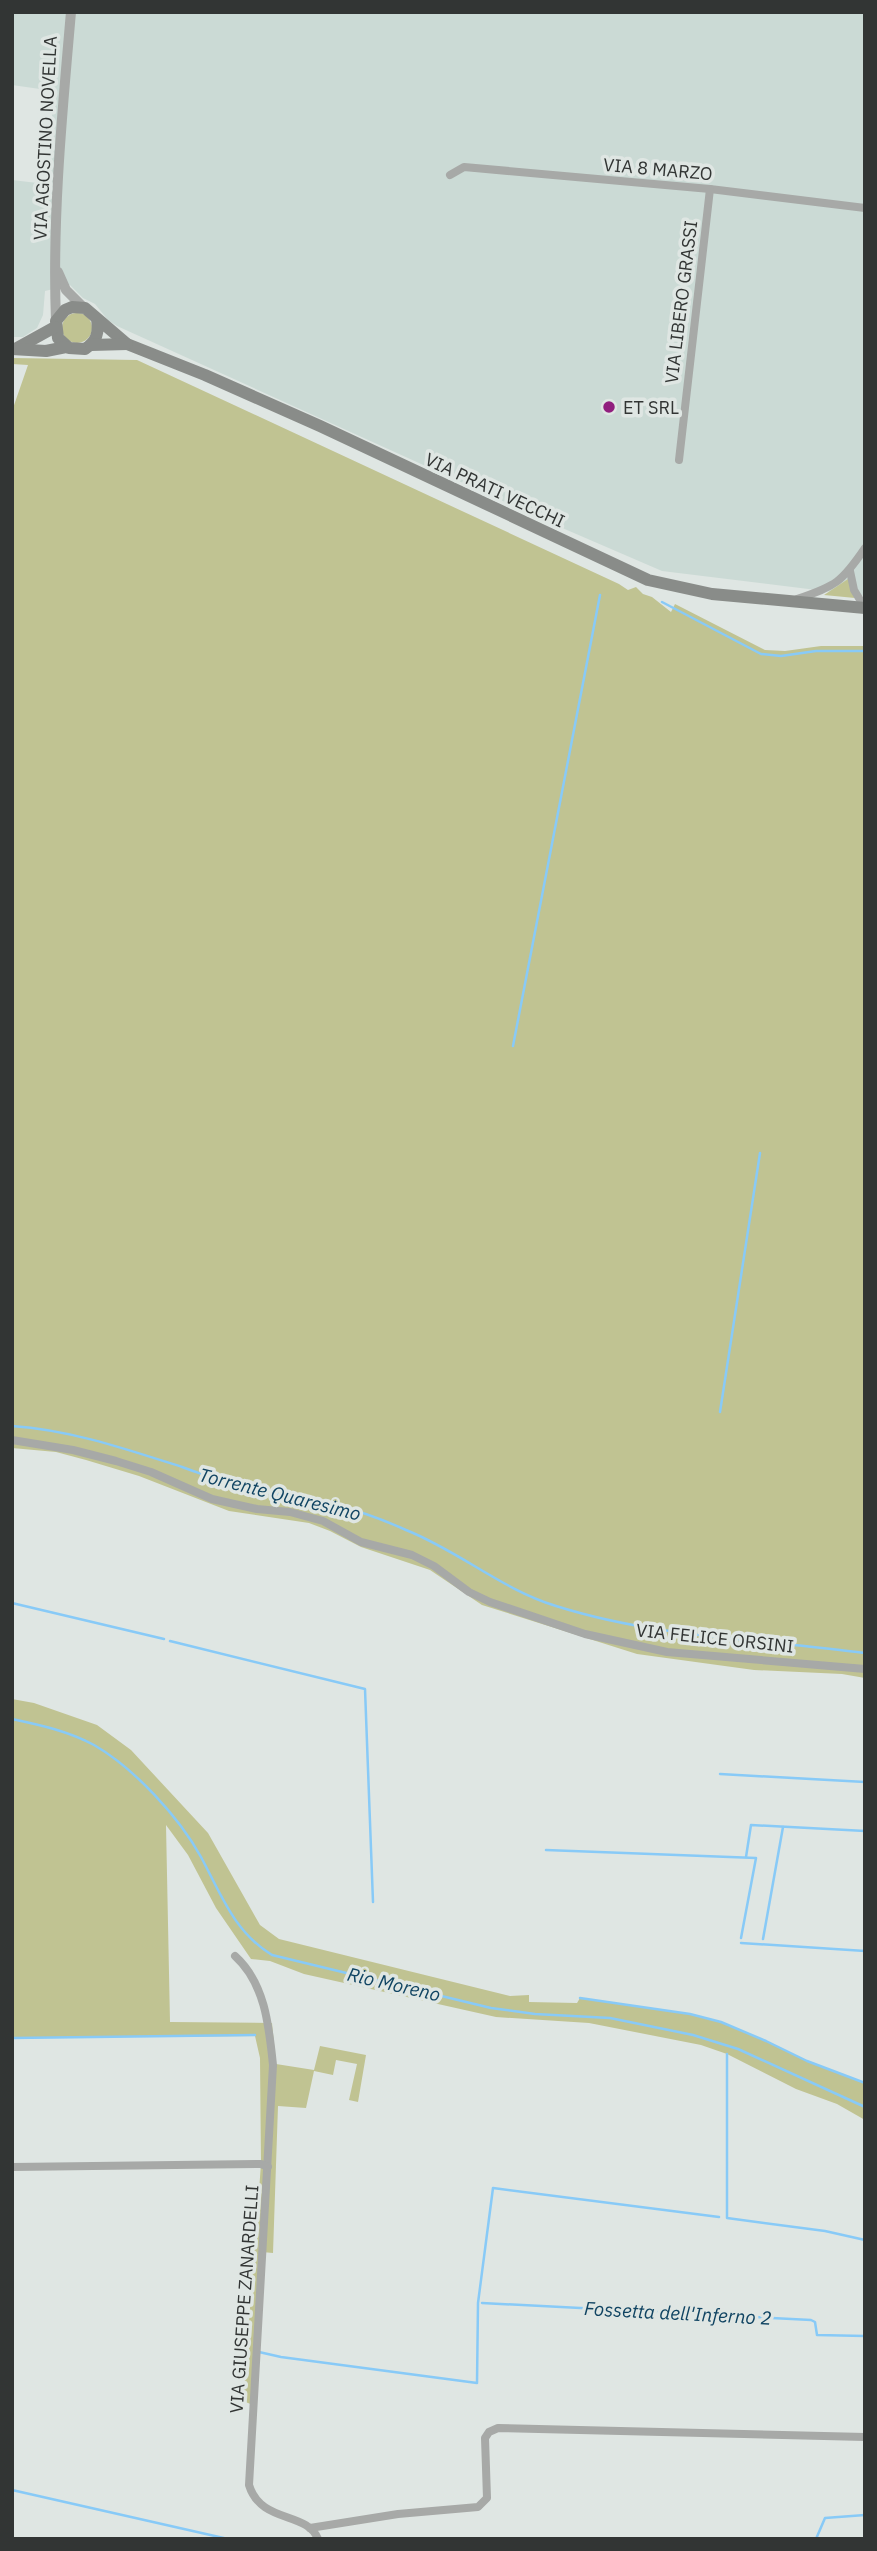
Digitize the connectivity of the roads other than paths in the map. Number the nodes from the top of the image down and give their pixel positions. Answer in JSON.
{"nodes":[{"id":1,"x":71,"y":12,"type":"edge"},
{"id":2,"x":450,"y":176,"type":"dead end"},
{"id":3,"x":710,"y":189,"type":"junction"},
{"id":4,"x":865,"y":208,"type":"edge"},
{"id":5,"x":55,"y":267,"type":"junction"},
{"id":6,"x":83,"y":307,"type":"junction"},
{"id":7,"x":97,"y":319,"type":"junction"},
{"id":8,"x":56,"y":324,"type":"junction"},
{"id":9,"x":127,"y":344,"type":"junction"},
{"id":10,"x":91,"y":345,"type":"junction"},
{"id":11,"x":66,"y":347,"type":"junction"},
{"id":12,"x":15,"y":349,"type":"edge"},
{"id":13,"x":679,"y":460,"type":"dead end"},
{"id":14,"x":865,"y":548,"type":"edge"},
{"id":15,"x":850,"y":571,"type":"junction"},
{"id":16,"x":792,"y":601,"type":"junction"},
{"id":17,"x":865,"y":608,"type":"edge"},
{"id":18,"x":12,"y":1440,"type":"edge"},
{"id":19,"x":865,"y":1670,"type":"edge"},
{"id":20,"x":235,"y":1956,"type":"dead end"},
{"id":21,"x":12,"y":2167,"type":"edge"},
{"id":22,"x":268,"y":2167,"type":"junction"},
{"id":23,"x":865,"y":2437,"type":"edge"},
{"id":24,"x":310,"y":2528,"type":"junction"},
{"id":25,"x":318,"y":2539,"type":"edge"}],
"edges":[{"from":1,"to":5,"type":"street","name":"VIA AGOSTINO NOVELLA"},
{"from":2,"to":3,"type":"street","name":"VIA 8 MARZO"},
{"from":3,"to":4,"type":"street","name":"VIA 8 MARZO"},
{"from":3,"to":13,"type":"street","name":"VIA LIBERO GRASSI"},
{"from":5,"to":6,"type":"street"},
{"from":5,"to":8,"type":"street","name":"VIA AGOSTINO NOVELLA"},
{"from":6,"to":7,"type":"main road","name":"VIA PRATI VECCHI"},
{"from":6,"to":8,"type":"main road","name":"VIA PRATI VECCHI"},
{"from":7,"to":9,"type":"main road","name":"VIA PRATI VECCHI"},
{"from":7,"to":10,"type":"main road"},
{"from":8,"to":11,"type":"main road"},
{"from":8,"to":12,"type":"main road","name":"VIA PRATI VECCHI"},
{"from":9,"to":10,"type":"main road","name":"VIA PRATI VECCHI"},
{"from":9,"to":16,"type":"main road","name":"VIA PRATI VECCHI"},
{"from":10,"to":11,"type":"main road","name":"VIA PRATI VECCHI"},
{"from":11,"to":12,"type":"main road","name":"VIA PRATI VECCHI"},
{"from":14,"to":15,"type":"street"},
{"from":15,"to":16,"type":"street"},
{"from":15,"to":17,"type":"street"},
{"from":16,"to":17,"type":"main road","name":"VIA PRATI VECCHI"},
{"from":18,"to":19,"type":"street","name":"VIA FELICE ORSINI"},
{"from":20,"to":22,"type":"street"},
{"from":21,"to":22,"type":"street","name":"VIA GIUSEPPE ZANARDELLI"},
{"from":22,"to":24,"type":"street","name":"VIA GIUSEPPE ZANARDELLI"},
{"from":23,"to":24,"type":"street"},
{"from":24,"to":25,"type":"street"}]}
